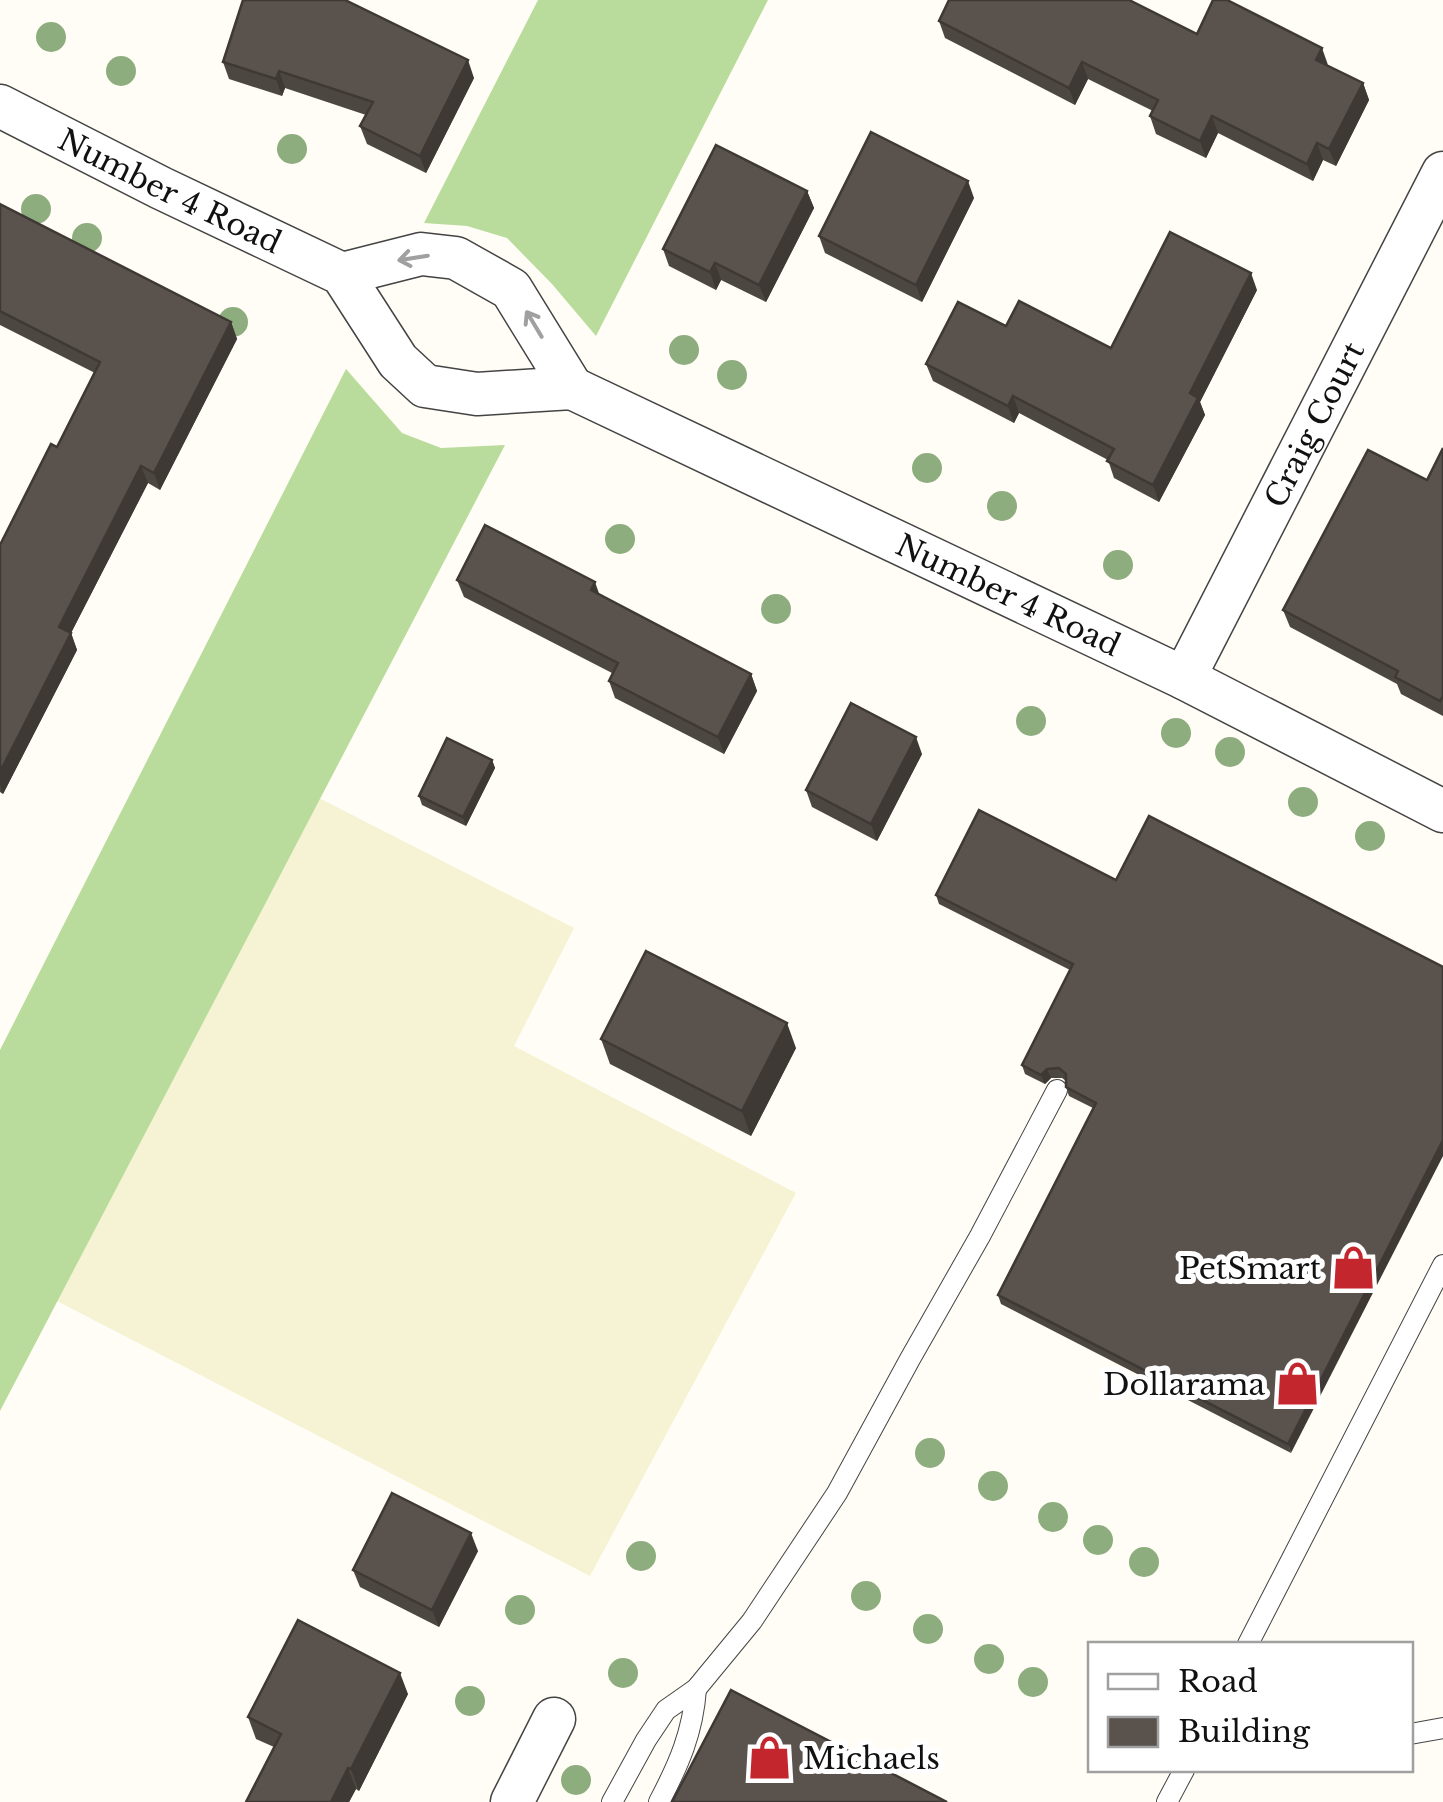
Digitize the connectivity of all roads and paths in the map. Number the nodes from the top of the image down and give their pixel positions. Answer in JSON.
{"nodes":[{"id":1,"x":0,"y":106,"type":"edge"},
{"id":2,"x":1443,"y":173,"type":"edge"},
{"id":3,"x":342,"y":274,"type":"junction"},
{"id":4,"x":572,"y":388,"type":"junction"},
{"id":5,"x":1184,"y":678,"type":"junction"},
{"id":6,"x":1443,"y":811,"type":"edge"},
{"id":7,"x":1058,"y":1090,"type":"dead end"},
{"id":8,"x":1443,"y":1266,"type":"edge"},
{"id":9,"x":1249,"y":1642,"type":"edge"},
{"id":10,"x":696,"y":1689,"type":"junction"},
{"id":11,"x":554,"y":1719,"type":"dead end"},
{"id":12,"x":1443,"y":1728,"type":"edge"},
{"id":13,"x":1413,"y":1733,"type":"edge"},
{"id":14,"x":1183,"y":1772,"type":"edge"},
{"id":15,"x":512,"y":1802,"type":"edge"},
{"id":16,"x":612,"y":1802,"type":"edge"},
{"id":17,"x":660,"y":1802,"type":"edge"},
{"id":18,"x":1168,"y":1802,"type":"edge"}],
"edges":[{"from":1,"to":3,"type":"street","name":"Number 4 Road"},
{"from":2,"to":5,"type":"street","name":"Craig Court"},
{"from":3,"to":4,"type":"street","name":"Number 4 Road"},
{"from":4,"to":3,"type":"street","one_way":true},
{"from":4,"to":5,"type":"street","name":"Number 4 Road"},
{"from":5,"to":6,"type":"street","name":"Number 4 Road"},
{"from":7,"to":10,"type":"lane"},
{"from":8,"to":9,"type":"lane"},
{"from":10,"to":16,"type":"lane"},
{"from":10,"to":17,"type":"lane"},
{"from":11,"to":15,"type":"street"},
{"from":12,"to":13,"type":"lane"},
{"from":14,"to":18,"type":"lane"}]}
